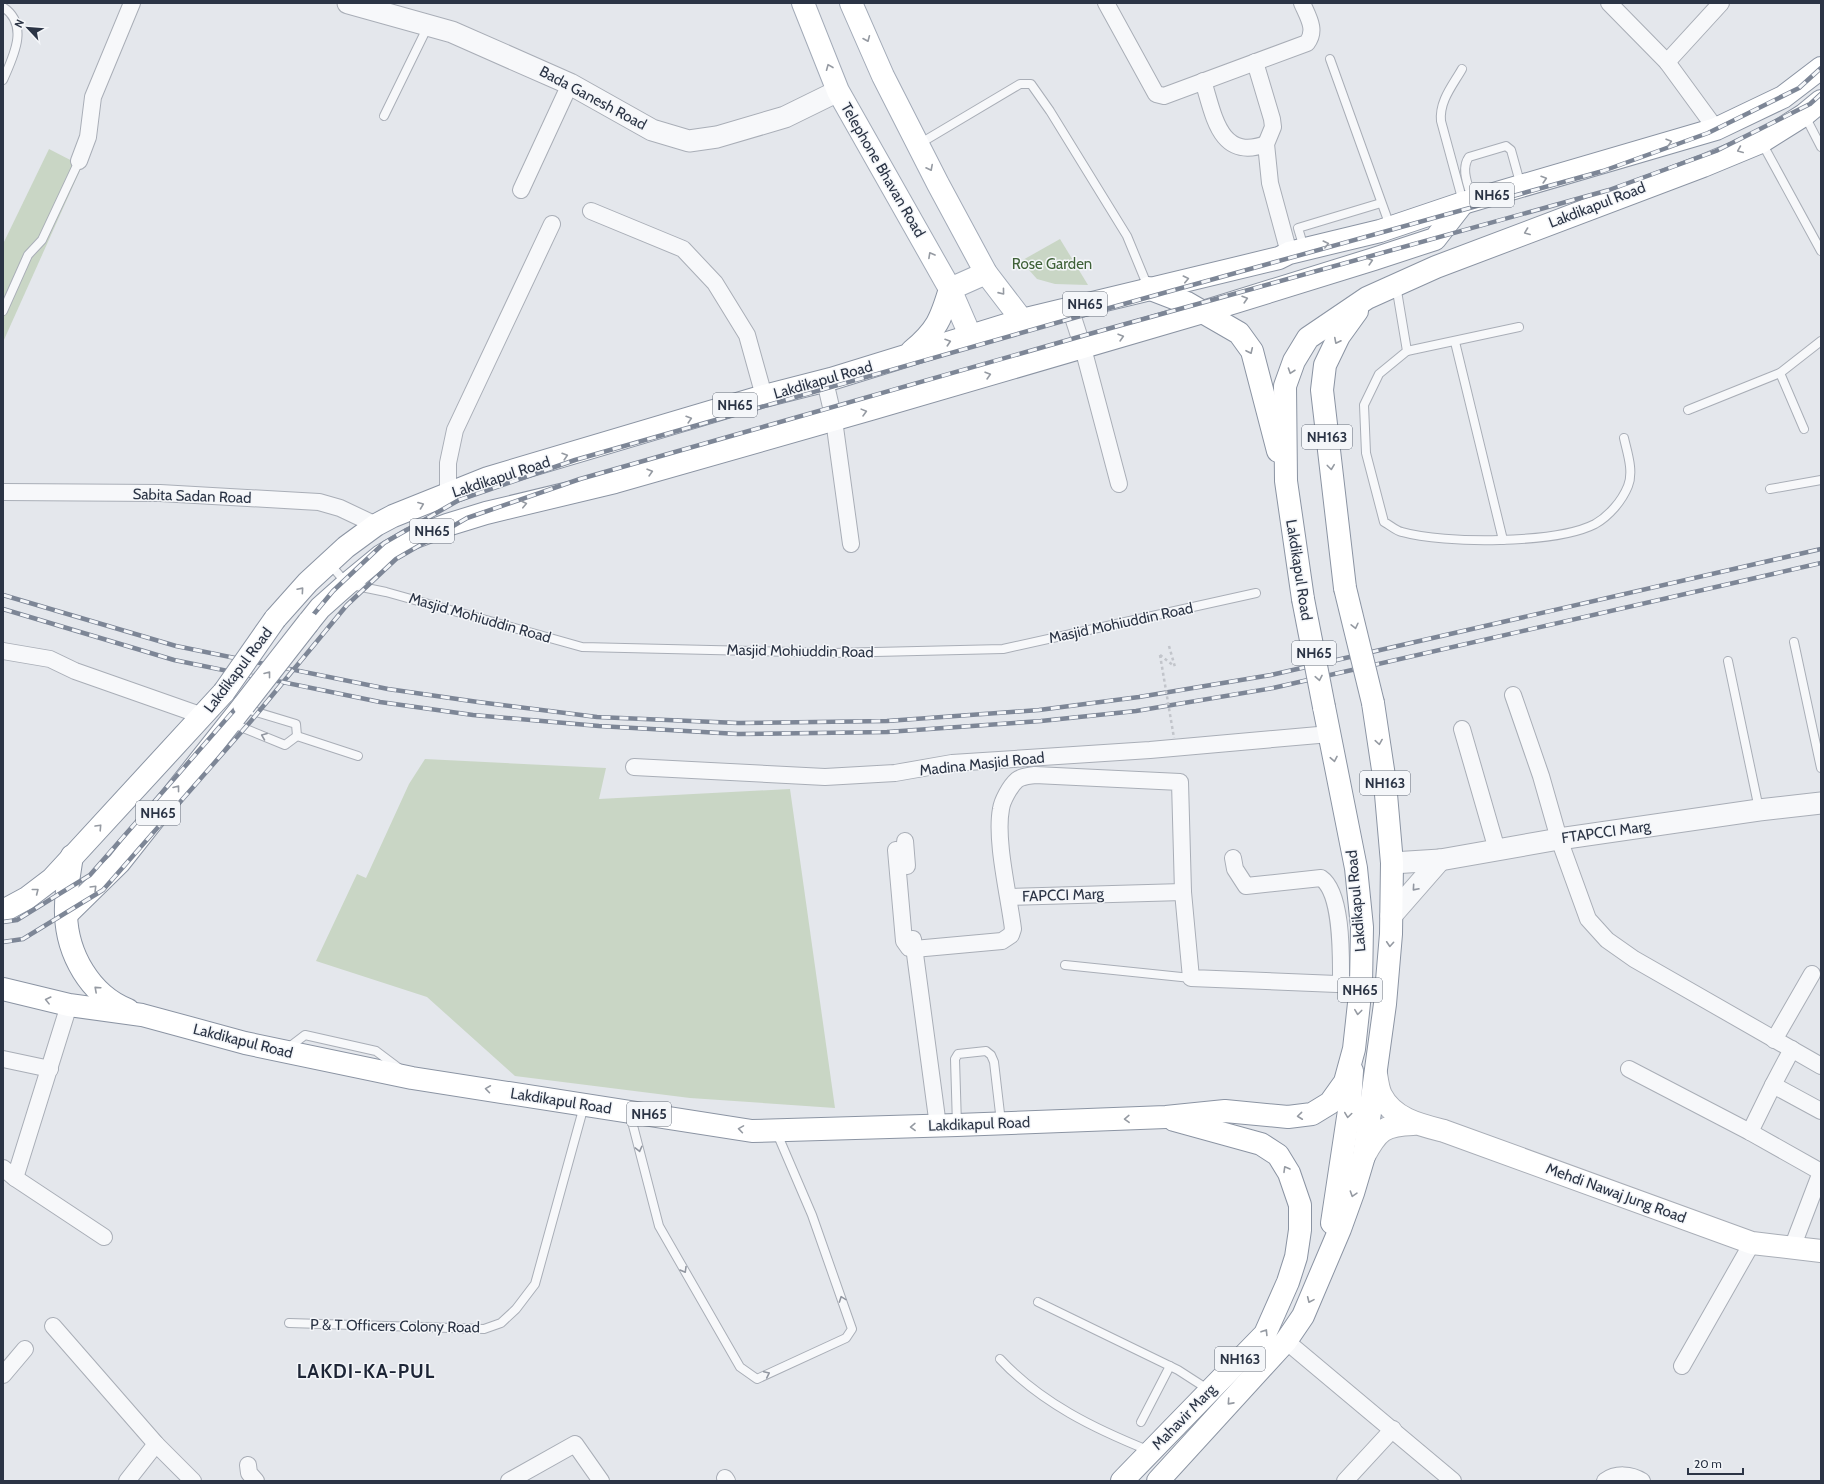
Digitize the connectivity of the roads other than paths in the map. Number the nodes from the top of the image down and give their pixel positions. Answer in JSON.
{"nodes":[{"id":1,"x":132,"y":3,"type":"edge"},
{"id":2,"x":348,"y":3,"type":"edge"},
{"id":3,"x":803,"y":3,"type":"edge"},
{"id":4,"x":851,"y":3,"type":"edge"},
{"id":5,"x":1106,"y":3,"type":"edge"},
{"id":6,"x":1302,"y":3,"type":"edge"},
{"id":7,"x":1609,"y":3,"type":"edge"},
{"id":8,"x":1722,"y":3,"type":"edge"},
{"id":9,"x":3,"y":7,"type":"edge"},
{"id":10,"x":428,"y":26,"type":"junction"},
{"id":11,"x":1330,"y":59,"type":"dead end"},
{"id":12,"x":1255,"y":62,"type":"junction"},
{"id":13,"x":1667,"y":62,"type":"junction"},
{"id":14,"x":1821,"y":68,"type":"edge"},
{"id":15,"x":1462,"y":69,"type":"dead end"},
{"id":16,"x":3,"y":80,"type":"edge"},
{"id":17,"x":1202,"y":82,"type":"junction"},
{"id":18,"x":570,"y":84,"type":"junction"},
{"id":19,"x":838,"y":91,"type":"junction"},
{"id":20,"x":1821,"y":101,"type":"edge"},
{"id":21,"x":1804,"y":115,"type":"junction"},
{"id":22,"x":384,"y":116,"type":"dead end"},
{"id":23,"x":1716,"y":129,"type":"junction"},
{"id":24,"x":1761,"y":142,"type":"junction"},
{"id":25,"x":1266,"y":144,"type":"junction"},
{"id":26,"x":918,"y":145,"type":"junction"},
{"id":27,"x":1821,"y":147,"type":"edge"},
{"id":28,"x":79,"y":161,"type":"joint"},
{"id":29,"x":1521,"y":186,"type":"junction"},
{"id":30,"x":521,"y":190,"type":"dead end"},
{"id":31,"x":1468,"y":202,"type":"junction"},
{"id":32,"x":1381,"y":203,"type":"junction"},
{"id":33,"x":591,"y":211,"type":"dead end"},
{"id":34,"x":1425,"y":216,"type":"junction"},
{"id":35,"x":552,"y":224,"type":"dead end"},
{"id":36,"x":1390,"y":227,"type":"junction"},
{"id":37,"x":1435,"y":239,"type":"junction"},
{"id":38,"x":1821,"y":251,"type":"edge"},
{"id":39,"x":1297,"y":252,"type":"junction"},
{"id":40,"x":1446,"y":262,"type":"junction"},
{"id":41,"x":986,"y":273,"type":"junction"},
{"id":42,"x":1396,"y":285,"type":"junction"},
{"id":43,"x":1148,"y":288,"type":"junction"},
{"id":44,"x":950,"y":289,"type":"junction"},
{"id":45,"x":1367,"y":298,"type":"junction"},
{"id":46,"x":1070,"y":308,"type":"junction"},
{"id":47,"x":3,"y":311,"type":"edge"},
{"id":48,"x":1203,"y":312,"type":"junction"},
{"id":49,"x":1022,"y":320,"type":"junction"},
{"id":50,"x":1519,"y":327,"type":"dead end"},
{"id":51,"x":970,"y":335,"type":"junction"},
{"id":52,"x":1455,"y":342,"type":"junction"},
{"id":53,"x":1820,"y":344,"type":"edge"},
{"id":54,"x":1083,"y":348,"type":"junction"},
{"id":55,"x":1407,"y":351,"type":"junction"},
{"id":56,"x":908,"y":354,"type":"junction"},
{"id":57,"x":1780,"y":373,"type":"junction"},
{"id":58,"x":825,"y":381,"type":"junction"},
{"id":59,"x":764,"y":396,"type":"junction"},
{"id":60,"x":1688,"y":410,"type":"dead end"},
{"id":61,"x":834,"y":420,"type":"junction"},
{"id":62,"x":1804,"y":429,"type":"dead end"},
{"id":63,"x":1624,"y":438,"type":"dead end"},
{"id":64,"x":1821,"y":480,"type":"edge"},
{"id":65,"x":1286,"y":481,"type":"junction"},
{"id":66,"x":1119,"y":484,"type":"dead end"},
{"id":67,"x":1770,"y":489,"type":"dead end"},
{"id":68,"x":3,"y":492,"type":"edge"},
{"id":69,"x":448,"y":494,"type":"junction"},
{"id":70,"x":376,"y":526,"type":"junction"},
{"id":71,"x":1503,"y":540,"type":"junction"},
{"id":72,"x":851,"y":544,"type":"dead end"},
{"id":73,"x":328,"y":563,"type":"junction"},
{"id":74,"x":347,"y":584,"type":"junction"},
{"id":75,"x":1256,"y":593,"type":"dead end"},
{"id":76,"x":1794,"y":642,"type":"dead end"},
{"id":77,"x":3,"y":651,"type":"edge"},
{"id":78,"x":1728,"y":661,"type":"dead end"},
{"id":79,"x":1513,"y":695,"type":"dead end"},
{"id":80,"x":239,"y":712,"type":"junction"},
{"id":81,"x":203,"y":716,"type":"junction"},
{"id":82,"x":1462,"y":729,"type":"dead end"},
{"id":83,"x":1330,"y":734,"type":"junction"},
{"id":84,"x":297,"y":736,"type":"junction"},
{"id":85,"x":358,"y":756,"type":"dead end"},
{"id":86,"x":634,"y":767,"type":"dead end"},
{"id":87,"x":1821,"y":768,"type":"edge"},
{"id":88,"x":1821,"y":803,"type":"edge"},
{"id":89,"x":1759,"y":810,"type":"junction"},
{"id":90,"x":1559,"y":839,"type":"junction"},
{"id":91,"x":901,"y":846,"type":"dead end"},
{"id":92,"x":1497,"y":850,"type":"junction"},
{"id":93,"x":72,"y":856,"type":"junction"},
{"id":94,"x":1233,"y":858,"type":"dead end"},
{"id":95,"x":1440,"y":860,"type":"junction"},
{"id":96,"x":1392,"y":863,"type":"junction"},
{"id":97,"x":1183,"y":892,"type":"junction"},
{"id":98,"x":1009,"y":897,"type":"junction"},
{"id":99,"x":3,"y":911,"type":"edge"},
{"id":100,"x":66,"y":915,"type":"junction"},
{"id":101,"x":1391,"y":916,"type":"junction"},
{"id":102,"x":914,"y":949,"type":"junction"},
{"id":103,"x":1065,"y":965,"type":"dead end"},
{"id":104,"x":1812,"y":974,"type":"dead end"},
{"id":105,"x":1191,"y":978,"type":"junction"},
{"id":106,"x":1351,"y":984,"type":"junction"},
{"id":107,"x":3,"y":989,"type":"edge"},
{"id":108,"x":69,"y":1005,"type":"junction"},
{"id":109,"x":142,"y":1015,"type":"junction"},
{"id":110,"x":1774,"y":1040,"type":"junction"},
{"id":111,"x":1354,"y":1048,"type":"junction"},
{"id":112,"x":1792,"y":1049,"type":"junction"},
{"id":113,"x":3,"y":1059,"type":"edge"},
{"id":114,"x":1821,"y":1066,"type":"edge"},
{"id":115,"x":50,"y":1069,"type":"junction"},
{"id":116,"x":1629,"y":1069,"type":"dead end"},
{"id":117,"x":1376,"y":1074,"type":"junction"},
{"id":118,"x":1773,"y":1085,"type":"junction"},
{"id":119,"x":585,"y":1104,"type":"junction"},
{"id":120,"x":629,"y":1111,"type":"junction"},
{"id":121,"x":1821,"y":1111,"type":"edge"},
{"id":122,"x":1166,"y":1117,"type":"junction"},
{"id":123,"x":1001,"y":1124,"type":"junction"},
{"id":124,"x":1413,"y":1124,"type":"junction"},
{"id":125,"x":948,"y":1126,"type":"junction"},
{"id":126,"x":775,"y":1130,"type":"junction"},
{"id":127,"x":1750,"y":1132,"type":"junction"},
{"id":128,"x":1364,"y":1156,"type":"junction"},
{"id":129,"x":1821,"y":1172,"type":"edge"},
{"id":130,"x":9,"y":1173,"type":"edge"},
{"id":131,"x":104,"y":1237,"type":"dead end"},
{"id":132,"x":1752,"y":1243,"type":"junction"},
{"id":133,"x":1792,"y":1248,"type":"junction"},
{"id":134,"x":1821,"y":1251,"type":"edge"},
{"id":135,"x":1324,"y":1264,"type":"junction"},
{"id":136,"x":1038,"y":1302,"type":"dead end"},
{"id":137,"x":289,"y":1323,"type":"dead end"},
{"id":138,"x":53,"y":1326,"type":"dead end"},
{"id":139,"x":1286,"y":1341,"type":"junction"},
{"id":140,"x":25,"y":1348,"type":"dead end"},
{"id":141,"x":1000,"y":1360,"type":"dead end"},
{"id":142,"x":1170,"y":1366,"type":"junction"},
{"id":143,"x":1682,"y":1366,"type":"dead end"},
{"id":144,"x":3,"y":1375,"type":"edge"},
{"id":145,"x":1210,"y":1390,"type":"junction"},
{"id":146,"x":1141,"y":1422,"type":"dead end"},
{"id":147,"x":1393,"y":1429,"type":"junction"},
{"id":148,"x":156,"y":1444,"type":"junction"},
{"id":149,"x":1151,"y":1451,"type":"junction"},
{"id":150,"x":248,"y":1465,"type":"dead end"},
{"id":151,"x":127,"y":1481,"type":"edge"},
{"id":152,"x":194,"y":1481,"type":"edge"},
{"id":153,"x":256,"y":1481,"type":"edge"},
{"id":154,"x":509,"y":1481,"type":"edge"},
{"id":155,"x":600,"y":1481,"type":"edge"},
{"id":156,"x":1122,"y":1481,"type":"edge"},
{"id":157,"x":1158,"y":1481,"type":"edge"},
{"id":158,"x":1345,"y":1481,"type":"edge"},
{"id":159,"x":1453,"y":1481,"type":"edge"},
{"id":160,"x":1605,"y":1481,"type":"edge"},
{"id":161,"x":1642,"y":1481,"type":"edge"}],
"edges":[{"from":1,"to":28,"type":"street"},
{"from":2,"to":10,"type":"street","name":"Bada Ganesh Road"},
{"from":19,"to":3,"type":"main road","name":"Telephone Bhavan Road","one_way":true},
{"from":4,"to":26,"type":"main road","one_way":true},
{"from":5,"to":17,"type":"street"},
{"from":6,"to":12,"type":"street"},
{"from":7,"to":13,"type":"street"},
{"from":8,"to":13,"type":"street"},
{"from":9,"to":16,"type":"lane"},
{"from":10,"to":18,"type":"street","name":"Bada Ganesh Road"},
{"from":10,"to":22,"type":"lane"},
{"from":11,"to":32,"type":"lane"},
{"from":12,"to":17,"type":"street"},
{"from":12,"to":25,"type":"street"},
{"from":13,"to":23,"type":"street"},
{"from":14,"to":23,"type":"main road","name":"Lakdikapul Road","number":"NH65"},
{"from":15,"to":31,"type":"lane"},
{"from":17,"to":25,"type":"street"},
{"from":18,"to":19,"type":"street","name":"Bada Ganesh Road"},
{"from":18,"to":30,"type":"street"},
{"from":44,"to":19,"type":"main road","name":"Telephone Bhavan Road","one_way":true},
{"from":20,"to":21,"type":"main road","name":"Lakdikapul Road","number":"NH65"},
{"from":21,"to":24,"type":"main road","name":"Lakdikapul Road","number":"NH65"},
{"from":21,"to":27,"type":"lane"},
{"from":29,"to":23,"type":"main road","name":"Lakdikapul Road","number":"NH65","one_way":true},
{"from":24,"to":38,"type":"lane"},
{"from":24,"to":40,"type":"main road","name":"Lakdikapul Road","number":"NH65","one_way":true},
{"from":25,"to":39,"type":"street"},
{"from":26,"to":41,"type":"main road","one_way":true},
{"from":26,"to":43,"type":"lane"},
{"from":28,"to":47,"type":"lane"},
{"from":29,"to":31,"type":"main road","name":"Lakdikapul Road","number":"NH65"},
{"from":29,"to":31,"type":"lane"},
{"from":31,"to":34,"type":"main road","name":"Lakdikapul Road","number":"NH65"},
{"from":31,"to":37,"type":"main road","number":"NH65"},
{"from":32,"to":36,"type":"lane"},
{"from":32,"to":39,"type":"lane"},
{"from":33,"to":59,"type":"street"},
{"from":34,"to":36,"type":"main road","name":"Lakdikapul Road","number":"NH65"},
{"from":34,"to":37,"type":"main road"},
{"from":35,"to":69,"type":"street"},
{"from":39,"to":36,"type":"main road","name":"Lakdikapul Road","number":"NH65","one_way":true},
{"from":37,"to":40,"type":"main road"},
{"from":48,"to":37,"type":"main road","name":"Lakdikapul Road","number":"NH65","one_way":true},
{"from":43,"to":39,"type":"main road","name":"Lakdikapul Road","number":"NH65","one_way":true},
{"from":40,"to":42,"type":"main road","name":"Lakdikapul Road","number":"NH65"},
{"from":41,"to":44,"type":"main road"},
{"from":41,"to":49,"type":"main road","one_way":true},
{"from":42,"to":45,"type":"main road","name":"Lakdikapul Road","number":"NH65"},
{"from":42,"to":55,"type":"lane"},
{"from":43,"to":46,"type":"main road","name":"Lakdikapul Road","number":"NH65"},
{"from":43,"to":48,"type":"main road","name":"Lakdikapul Road","number":"NH65"},
{"from":44,"to":51,"type":"main road","name":"Telephone Bhavan Road"},
{"from":44,"to":56,"type":"main road"},
{"from":45,"to":65,"type":"main road","name":"Lakdikapul Road","number":"NH65","one_way":true},
{"from":45,"to":96,"type":"main road","name":"Lakdikapul Road","number":"NH163","one_way":true,"bridge":true},
{"from":46,"to":49,"type":"main road","name":"Lakdikapul Road","number":"NH65"},
{"from":46,"to":54,"type":"street"},
{"from":54,"to":48,"type":"main road","name":"Lakdikapul Road","number":"NH65","one_way":true},
{"from":48,"to":65,"type":"main road","name":"Lakdikapul Road","number":"NH65","one_way":true},
{"from":49,"to":51,"type":"main road","name":"Lakdikapul Road","number":"NH65"},
{"from":50,"to":52,"type":"lane"},
{"from":56,"to":51,"type":"main road","name":"Lakdikapul Road","number":"NH65","one_way":true},
{"from":52,"to":55,"type":"lane"},
{"from":52,"to":71,"type":"lane"},
{"from":53,"to":57,"type":"lane"},
{"from":61,"to":54,"type":"main road","name":"Lakdikapul Road","number":"NH65","one_way":true},
{"from":54,"to":66,"type":"street"},
{"from":55,"to":71,"type":"lane"},
{"from":56,"to":58,"type":"main road","name":"Lakdikapul Road","number":"NH65"},
{"from":57,"to":60,"type":"lane"},
{"from":57,"to":62,"type":"lane"},
{"from":58,"to":59,"type":"main road","name":"Lakdikapul Road","number":"NH65"},
{"from":58,"to":61,"type":"street"},
{"from":69,"to":59,"type":"main road","name":"Lakdikapul Road","number":"NH65","one_way":true},
{"from":61,"to":72,"type":"street"},
{"from":74,"to":61,"type":"main road","name":"Lakdikapul Road","number":"NH65","one_way":true},
{"from":63,"to":71,"type":"lane"},
{"from":64,"to":67,"type":"lane"},
{"from":65,"to":83,"type":"main road","name":"Lakdikapul Road","number":"NH65","one_way":true,"bridge":true},
{"from":68,"to":70,"type":"street","name":"Sabita Sadan Road"},
{"from":70,"to":69,"type":"main road","name":"Lakdikapul Road","number":"NH65","one_way":true},
{"from":70,"to":73,"type":"main road","name":"Lakdikapul Road","number":"NH65"},
{"from":73,"to":74,"type":"lane"},
{"from":81,"to":73,"type":"main road","name":"Lakdikapul Road","number":"NH65","one_way":true,"bridge":true},
{"from":74,"to":75,"type":"lane","name":"Masjid Mohiuddin Road"},
{"from":80,"to":74,"type":"main road","name":"Lakdikapul Road","number":"NH65","one_way":true,"bridge":true},
{"from":76,"to":87,"type":"lane"},
{"from":77,"to":81,"type":"street"},
{"from":78,"to":89,"type":"lane"},
{"from":79,"to":90,"type":"street"},
{"from":80,"to":84,"type":"lane"},
{"from":84,"to":80,"type":"lane","one_way":true},
{"from":100,"to":80,"type":"main road","name":"Lakdikapul Road","number":"NH65","one_way":true},
{"from":93,"to":81,"type":"main road","name":"Lakdikapul Road","number":"NH65","one_way":true},
{"from":82,"to":92,"type":"street"},
{"from":83,"to":86,"type":"street","name":"Madina Masjid Road"},
{"from":83,"to":106,"type":"main road","name":"Lakdikapul Road","number":"NH65","one_way":true},
{"from":84,"to":85,"type":"lane"},
{"from":88,"to":89,"type":"street","name":"FTAPCCI Marg"},
{"from":89,"to":90,"type":"street","name":"FTAPCCI Marg"},
{"from":90,"to":92,"type":"street","name":"FTAPCCI Marg"},
{"from":90,"to":110,"type":"street"},
{"from":91,"to":102,"type":"street"},
{"from":92,"to":95,"type":"street","name":"FTAPCCI Marg"},
{"from":99,"to":93,"type":"main road","name":"Lakdikapul Road","number":"NH65","one_way":true},
{"from":93,"to":100,"type":"main road","number":"NH65"},
{"from":94,"to":106,"type":"street"},
{"from":95,"to":96,"type":"street","name":"FTAPCCI Marg"},
{"from":95,"to":101,"type":"street","one_way":true},
{"from":96,"to":101,"type":"main road","name":"Lakdikapul Road","number":"NH163"},
{"from":97,"to":98,"type":"street","name":"FAPCCI Marg"},
{"from":97,"to":98,"type":"street"},
{"from":97,"to":105,"type":"street"},
{"from":98,"to":102,"type":"street","name":"FAPCCI Marg"},
{"from":109,"to":100,"type":"main road","number":"NH65","one_way":true},
{"from":101,"to":117,"type":"main road","name":"Lakdikapul Road","number":"NH163","one_way":true},
{"from":102,"to":125,"type":"street"},
{"from":103,"to":105,"type":"lane"},
{"from":104,"to":110,"type":"street"},
{"from":105,"to":106,"type":"street"},
{"from":106,"to":111,"type":"main road","name":"Lakdikapul Road","number":"NH65","one_way":true},
{"from":108,"to":107,"type":"main road","name":"Lakdikapul Road","number":"NH65","one_way":true},
{"from":108,"to":109,"type":"main road","name":"Lakdikapul Road","number":"NH65"},
{"from":108,"to":115,"type":"street"},
{"from":119,"to":109,"type":"main road","name":"Lakdikapul Road","number":"NH65","one_way":true},
{"from":110,"to":112,"type":"street"},
{"from":111,"to":122,"type":"main road","name":"Lakdikapul Road","number":"NH65","one_way":true},
{"from":111,"to":135,"type":"main road","number":"NH163","one_way":true},
{"from":112,"to":114,"type":"street"},
{"from":112,"to":118,"type":"street"},
{"from":113,"to":115,"type":"street"},
{"from":115,"to":130,"type":"street"},
{"from":116,"to":127,"type":"street"},
{"from":117,"to":124,"type":"main road"},
{"from":117,"to":128,"type":"main road","name":"Lakdikapul Road","number":"NH163"},
{"from":118,"to":121,"type":"street"},
{"from":118,"to":127,"type":"street"},
{"from":119,"to":120,"type":"main road","name":"Lakdikapul Road","number":"NH65"},
{"from":119,"to":137,"type":"lane","name":"P & T Officers Colony Road"},
{"from":126,"to":120,"type":"main road","name":"Lakdikapul Road","number":"NH65","one_way":true},
{"from":120,"to":126,"type":"lane","one_way":true},
{"from":122,"to":123,"type":"main road","name":"Lakdikapul Road","number":"NH65","one_way":true},
{"from":145,"to":122,"type":"main road","name":"Mahavir Marg","number":"NH163","one_way":true},
{"from":123,"to":125,"type":"main road","name":"Lakdikapul Road","number":"NH65"},
{"from":123,"to":125,"type":"lane"},
{"from":124,"to":128,"type":"main road"},
{"from":124,"to":132,"type":"main road","name":"Mehdi Nawaj Jung Road"},
{"from":125,"to":126,"type":"main road","name":"Lakdikapul Road","number":"NH65","one_way":true},
{"from":127,"to":129,"type":"street"},
{"from":128,"to":135,"type":"main road","name":"Mahavir Marg","number":"NH163","one_way":true},
{"from":129,"to":133,"type":"street"},
{"from":130,"to":131,"type":"street"},
{"from":132,"to":133,"type":"main road","name":"Mehdi Nawaj Jung Road"},
{"from":132,"to":143,"type":"street"},
{"from":133,"to":134,"type":"main road","name":"Mehdi Nawaj Jung Road"},
{"from":135,"to":139,"type":"main road","name":"Mahavir Marg","number":"NH163","one_way":true},
{"from":136,"to":142,"type":"lane"},
{"from":138,"to":148,"type":"street"},
{"from":139,"to":147,"type":"street"},
{"from":139,"to":157,"type":"main road","name":"Mahavir Marg","number":"NH163","one_way":true},
{"from":140,"to":144,"type":"street"},
{"from":141,"to":149,"type":"lane"},
{"from":142,"to":145,"type":"lane"},
{"from":142,"to":146,"type":"lane"},
{"from":145,"to":149,"type":"main road","name":"Mahavir Marg","number":"NH163"},
{"from":147,"to":158,"type":"street"},
{"from":147,"to":159,"type":"street"},
{"from":148,"to":151,"type":"street"},
{"from":148,"to":152,"type":"street"},
{"from":149,"to":156,"type":"main road","name":"Mahavir Marg","number":"NH163"},
{"from":150,"to":153,"type":"street"},
{"from":154,"to":155,"type":"street"},
{"from":160,"to":161,"type":"street"}]}
